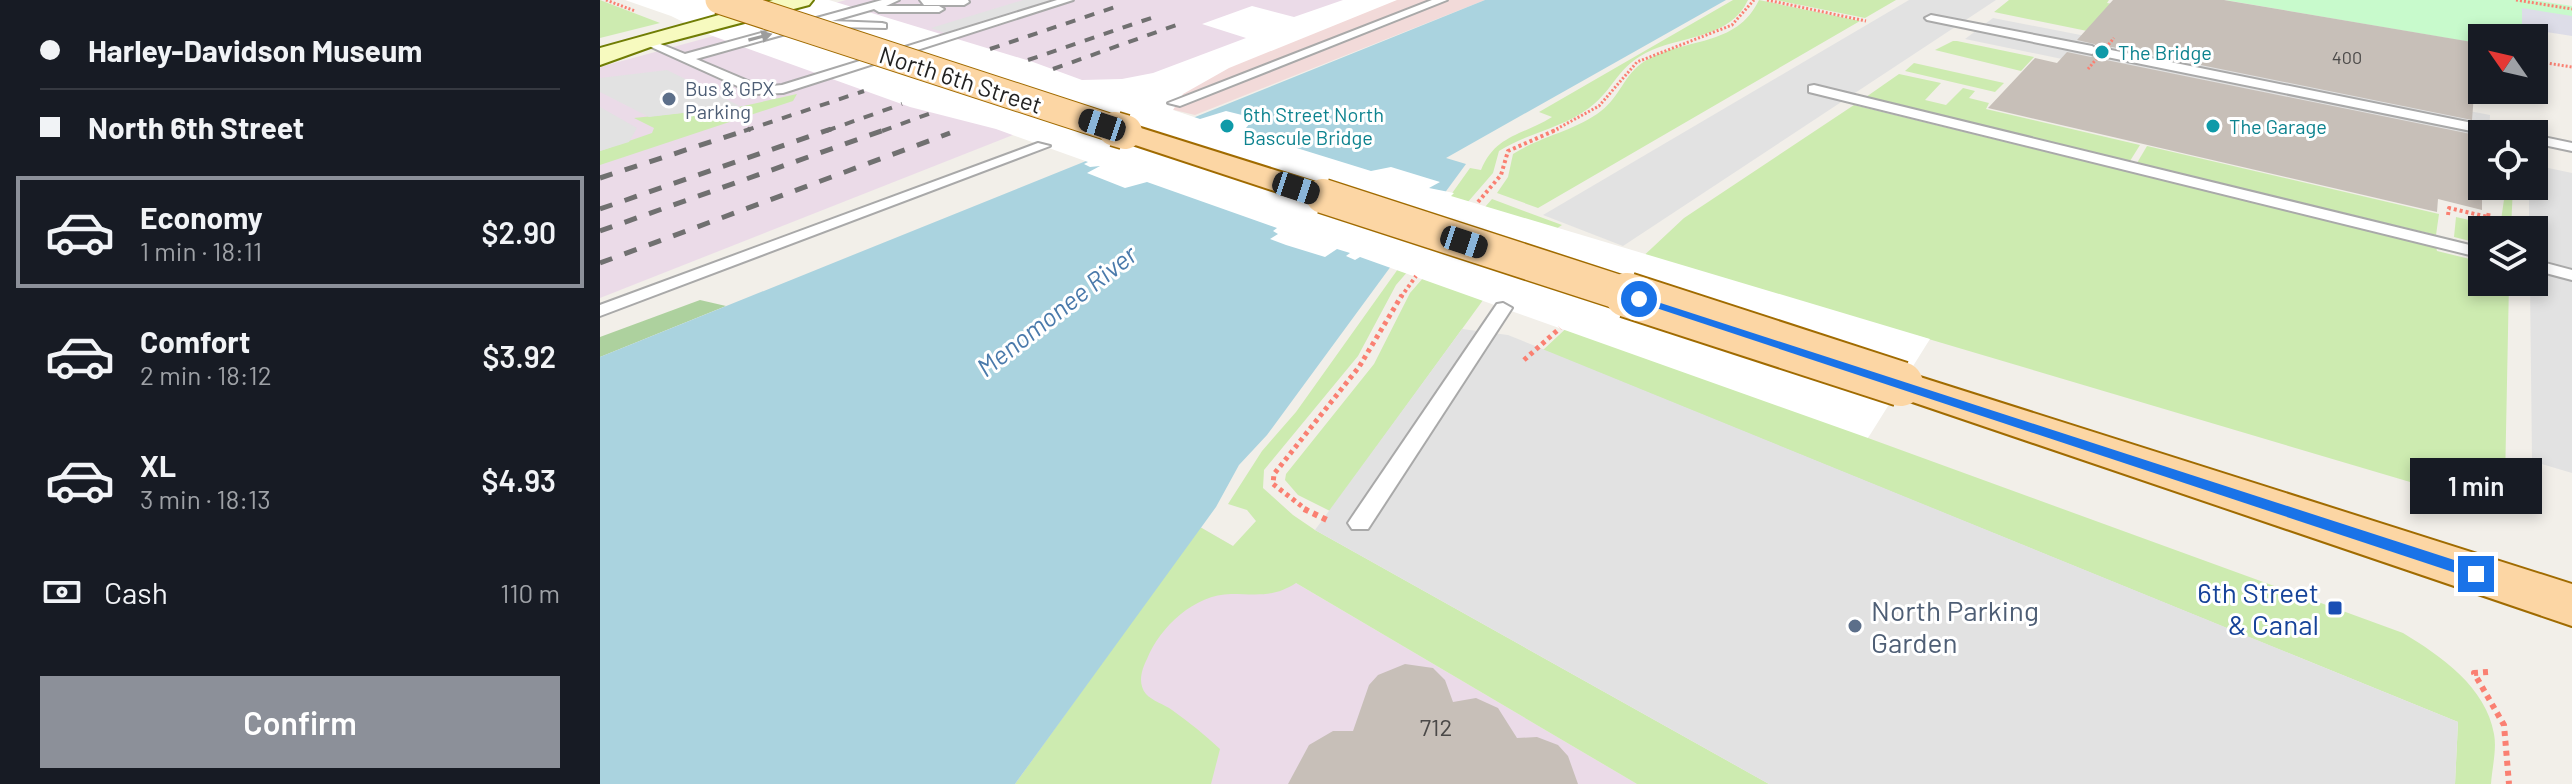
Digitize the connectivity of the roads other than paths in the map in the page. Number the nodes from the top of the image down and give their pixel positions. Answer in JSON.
{"nodes":[{"id":1,"x":719,"y":0,"type":"edge"},
{"id":2,"x":1068,"y":0,"type":"edge"},
{"id":3,"x":1442,"y":0,"type":"edge"},
{"id":4,"x":891,"y":1,"type":"edge"},
{"id":5,"x":964,"y":2,"type":"edge"},
{"id":6,"x":863,"y":9,"type":"junction"},
{"id":7,"x":939,"y":9,"type":"dead end"},
{"id":8,"x":806,"y":12,"type":"edge"},
{"id":9,"x":841,"y":15,"type":"junction"},
{"id":10,"x":912,"y":17,"type":"dead end"},
{"id":11,"x":1931,"y":18,"type":"dead end"},
{"id":12,"x":882,"y":26,"type":"dead end"},
{"id":13,"x":644,"y":41,"type":"junction"},
{"id":14,"x":600,"y":48,"type":"edge"},
{"id":15,"x":2092,"y":50,"type":"dead end"},
{"id":16,"x":2111,"y":54,"type":"dead end"},
{"id":17,"x":600,"y":57,"type":"edge"},
{"id":18,"x":685,"y":58,"type":"junction"},
{"id":19,"x":1814,"y":89,"type":"dead end"},
{"id":20,"x":1175,"y":103,"type":"dead end"},
{"id":21,"x":2468,"y":126,"type":"edge"},
{"id":22,"x":2548,"y":142,"type":"edge"},
{"id":23,"x":1043,"y":146,"type":"dead end"},
{"id":24,"x":2572,"y":147,"type":"edge"},
{"id":25,"x":2468,"y":250,"type":"edge"},
{"id":26,"x":2548,"y":269,"type":"edge"},
{"id":27,"x":2572,"y":275,"type":"edge"},
{"id":28,"x":1503,"y":308,"type":"dead end"},
{"id":29,"x":600,"y":311,"type":"edge"},
{"id":30,"x":1360,"y":523,"type":"road end"},
{"id":31,"x":2572,"y":605,"type":"edge"}],
"edges":[{"from":1,"to":31,"type":"main road","name":"North 6th Street","bridge":true},
{"from":2,"to":18,"type":"lane"},
{"from":3,"to":20,"type":"lane"},
{"from":4,"to":5,"type":"lane"},
{"from":4,"to":6,"type":"lane"},
{"from":6,"to":7,"type":"lane"},
{"from":6,"to":9,"type":"lane"},
{"from":8,"to":9,"type":"lane"},
{"from":8,"to":12,"type":"lane"},
{"from":8,"to":13,"type":"street"},
{"from":18,"to":8,"type":"lane","one_way":true},
{"from":9,"to":10,"type":"lane"},
{"from":11,"to":15,"type":"lane"},
{"from":13,"to":14,"type":"street"},
{"from":13,"to":17,"type":"street"},
{"from":13,"to":18,"type":"lane"},
{"from":16,"to":21,"type":"lane"},
{"from":19,"to":25,"type":"lane"},
{"from":22,"to":24,"type":"lane"},
{"from":23,"to":29,"type":"lane"},
{"from":26,"to":27,"type":"lane"},
{"from":28,"to":30,"type":"lane"}]}
